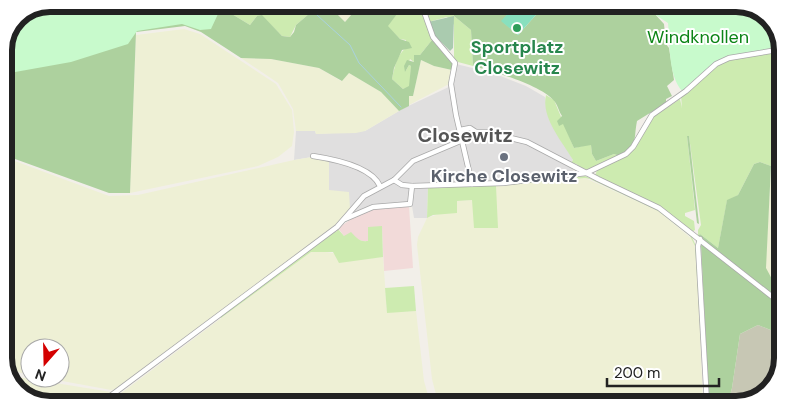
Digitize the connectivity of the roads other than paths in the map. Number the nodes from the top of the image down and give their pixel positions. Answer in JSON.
{"nodes":[{"id":1,"x":424,"y":12,"type":"edge"},
{"id":2,"x":774,"y":50,"type":"edge"},
{"id":3,"x":460,"y":130,"type":"junction"},
{"id":4,"x":476,"y":132,"type":"junction"},
{"id":5,"x":463,"y":140,"type":"junction"},
{"id":6,"x":313,"y":156,"type":"dead end"},
{"id":7,"x":586,"y":173,"type":"junction"},
{"id":8,"x":394,"y":180,"type":"junction"},
{"id":9,"x":472,"y":184,"type":"junction"},
{"id":10,"x":380,"y":186,"type":"junction"},
{"id":11,"x":412,"y":186,"type":"junction"},
{"id":12,"x":344,"y":219,"type":"junction"},
{"id":13,"x":700,"y":239,"type":"junction"},
{"id":14,"x":774,"y":298,"type":"edge"},
{"id":15,"x":111,"y":396,"type":"edge"},
{"id":16,"x":706,"y":396,"type":"edge"}],
"edges":[{"from":1,"to":3,"type":"street"},
{"from":2,"to":7,"type":"street"},
{"from":3,"to":4,"type":"street"},
{"from":3,"to":5,"type":"street"},
{"from":4,"to":5,"type":"street"},
{"from":4,"to":7,"type":"street"},
{"from":5,"to":8,"type":"street"},
{"from":5,"to":9,"type":"street"},
{"from":6,"to":10,"type":"street"},
{"from":7,"to":9,"type":"street"},
{"from":7,"to":13,"type":"street"},
{"from":8,"to":10,"type":"street"},
{"from":8,"to":11,"type":"street"},
{"from":9,"to":11,"type":"street"},
{"from":10,"to":12,"type":"street"},
{"from":11,"to":12,"type":"street"},
{"from":12,"to":15,"type":"street"},
{"from":13,"to":14,"type":"street"},
{"from":13,"to":16,"type":"street"}]}
